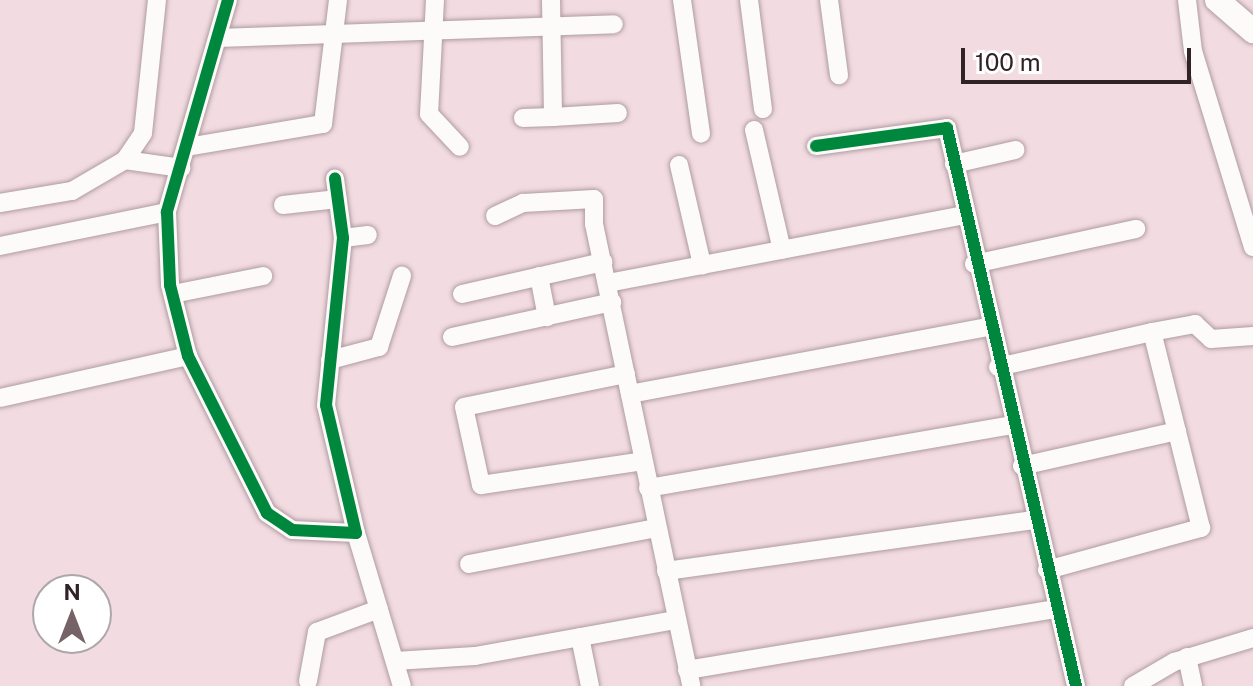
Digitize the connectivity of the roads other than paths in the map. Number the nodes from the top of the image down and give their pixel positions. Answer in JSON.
{"nodes":[{"id":1,"x":157,"y":0,"type":"edge"},
{"id":2,"x":228,"y":0,"type":"edge"},
{"id":3,"x":338,"y":0,"type":"edge"},
{"id":4,"x":435,"y":0,"type":"edge"},
{"id":5,"x":551,"y":0,"type":"edge"},
{"id":6,"x":682,"y":0,"type":"edge"},
{"id":7,"x":749,"y":0,"type":"edge"},
{"id":8,"x":829,"y":0,"type":"edge"},
{"id":9,"x":1187,"y":0,"type":"edge"},
{"id":10,"x":1217,"y":0,"type":"edge"},
{"id":11,"x":614,"y":24,"type":"dead end"},
{"id":12,"x":553,"y":26,"type":"junction"},
{"id":13,"x":333,"y":31,"type":"junction"},
{"id":14,"x":433,"y":31,"type":"junction"},
{"id":15,"x":1253,"y":31,"type":"edge"},
{"id":16,"x":220,"y":38,"type":"junction"},
{"id":17,"x":839,"y":75,"type":"dead end"},
{"id":18,"x":763,"y":109,"type":"dead end"},
{"id":19,"x":618,"y":113,"type":"dead end"},
{"id":20,"x":553,"y":117,"type":"junction"},
{"id":21,"x":523,"y":118,"type":"dead end"},
{"id":22,"x":754,"y":130,"type":"dead end"},
{"id":23,"x":701,"y":134,"type":"dead end"},
{"id":24,"x":816,"y":146,"type":"dead end"},
{"id":25,"x":187,"y":147,"type":"junction"},
{"id":26,"x":460,"y":147,"type":"dead end"},
{"id":27,"x":1015,"y":150,"type":"dead end"},
{"id":28,"x":125,"y":160,"type":"junction"},
{"id":29,"x":954,"y":164,"type":"junction"},
{"id":30,"x":679,"y":165,"type":"dead end"},
{"id":31,"x":181,"y":168,"type":"junction"},
{"id":32,"x":335,"y":179,"type":"dead end"},
{"id":33,"x":338,"y":199,"type":"junction"},
{"id":34,"x":0,"y":203,"type":"edge"},
{"id":35,"x":283,"y":205,"type":"dead end"},
{"id":36,"x":167,"y":212,"type":"junction"},
{"id":37,"x":963,"y":215,"type":"junction"},
{"id":38,"x":495,"y":216,"type":"dead end"},
{"id":39,"x":1136,"y":229,"type":"dead end"},
{"id":40,"x":368,"y":235,"type":"dead end"},
{"id":41,"x":343,"y":238,"type":"junction"},
{"id":42,"x":0,"y":246,"type":"edge"},
{"id":43,"x":1253,"y":247,"type":"edge"},
{"id":44,"x":782,"y":250,"type":"junction"},
{"id":45,"x":603,"y":262,"type":"junction"},
{"id":46,"x":974,"y":264,"type":"junction"},
{"id":47,"x":702,"y":265,"type":"junction"},
{"id":48,"x":263,"y":276,"type":"dead end"},
{"id":49,"x":402,"y":276,"type":"dead end"},
{"id":50,"x":539,"y":276,"type":"junction"},
{"id":51,"x":608,"y":283,"type":"junction"},
{"id":52,"x":173,"y":294,"type":"junction"},
{"id":53,"x":462,"y":294,"type":"dead end"},
{"id":54,"x":612,"y":302,"type":"junction"},
{"id":55,"x":547,"y":317,"type":"junction"},
{"id":56,"x":989,"y":327,"type":"junction"},
{"id":57,"x":1152,"y":332,"type":"junction"},
{"id":58,"x":1253,"y":336,"type":"edge"},
{"id":59,"x":452,"y":337,"type":"dead end"},
{"id":60,"x":188,"y":356,"type":"junction"},
{"id":61,"x":330,"y":360,"type":"junction"},
{"id":62,"x":998,"y":367,"type":"junction"},
{"id":63,"x":626,"y":374,"type":"junction"},
{"id":64,"x":630,"y":394,"type":"junction"},
{"id":65,"x":0,"y":398,"type":"edge"},
{"id":66,"x":1012,"y":425,"type":"junction"},
{"id":67,"x":1177,"y":431,"type":"junction"},
{"id":68,"x":643,"y":461,"type":"junction"},
{"id":69,"x":1022,"y":466,"type":"junction"},
{"id":70,"x":648,"y":488,"type":"junction"},
{"id":71,"x":1035,"y":520,"type":"junction"},
{"id":72,"x":656,"y":528,"type":"junction"},
{"id":73,"x":356,"y":533,"type":"junction"},
{"id":74,"x":469,"y":564,"type":"dead end"},
{"id":75,"x":1047,"y":570,"type":"junction"},
{"id":76,"x":666,"y":571,"type":"junction"},
{"id":77,"x":379,"y":609,"type":"junction"},
{"id":78,"x":1056,"y":609,"type":"junction"},
{"id":79,"x":676,"y":620,"type":"junction"},
{"id":80,"x":580,"y":637,"type":"junction"},
{"id":81,"x":1253,"y":638,"type":"edge"},
{"id":82,"x":1187,"y":657,"type":"junction"},
{"id":83,"x":395,"y":661,"type":"junction"},
{"id":84,"x":689,"y":678,"type":"edge"},
{"id":85,"x":308,"y":681,"type":"dead end"},
{"id":86,"x":402,"y":686,"type":"edge"},
{"id":87,"x":590,"y":686,"type":"edge"},
{"id":88,"x":1076,"y":686,"type":"edge"},
{"id":89,"x":1133,"y":686,"type":"edge"},
{"id":90,"x":1193,"y":686,"type":"edge"}],
"edges":[{"from":1,"to":28,"type":"street"},
{"from":2,"to":16,"type":"street"},
{"from":3,"to":13,"type":"street"},
{"from":4,"to":14,"type":"street"},
{"from":5,"to":12,"type":"street"},
{"from":6,"to":23,"type":"street"},
{"from":7,"to":18,"type":"street"},
{"from":8,"to":17,"type":"street"},
{"from":9,"to":43,"type":"street"},
{"from":10,"to":15,"type":"main road"},
{"from":11,"to":12,"type":"street"},
{"from":12,"to":14,"type":"street"},
{"from":12,"to":20,"type":"street"},
{"from":13,"to":14,"type":"street"},
{"from":13,"to":16,"type":"street"},
{"from":13,"to":25,"type":"street"},
{"from":14,"to":26,"type":"street"},
{"from":16,"to":25,"type":"street"},
{"from":19,"to":20,"type":"street"},
{"from":20,"to":21,"type":"street"},
{"from":22,"to":44,"type":"street"},
{"from":24,"to":29,"type":"street"},
{"from":25,"to":31,"type":"street"},
{"from":27,"to":29,"type":"street"},
{"from":28,"to":31,"type":"street"},
{"from":28,"to":34,"type":"street"},
{"from":29,"to":37,"type":"street"},
{"from":30,"to":47,"type":"street"},
{"from":31,"to":36,"type":"street"},
{"from":32,"to":33,"type":"street"},
{"from":33,"to":35,"type":"street"},
{"from":33,"to":41,"type":"street"},
{"from":36,"to":42,"type":"street"},
{"from":36,"to":52,"type":"street"},
{"from":37,"to":44,"type":"street"},
{"from":37,"to":46,"type":"street"},
{"from":38,"to":45,"type":"street"},
{"from":39,"to":46,"type":"street"},
{"from":40,"to":41,"type":"street"},
{"from":41,"to":61,"type":"street"},
{"from":44,"to":47,"type":"street"},
{"from":45,"to":50,"type":"street"},
{"from":45,"to":51,"type":"street"},
{"from":46,"to":56,"type":"street"},
{"from":47,"to":51,"type":"street"},
{"from":48,"to":52,"type":"street"},
{"from":49,"to":61,"type":"street"},
{"from":50,"to":53,"type":"street"},
{"from":50,"to":55,"type":"street"},
{"from":51,"to":54,"type":"street"},
{"from":52,"to":60,"type":"street"},
{"from":54,"to":55,"type":"street"},
{"from":54,"to":63,"type":"street"},
{"from":55,"to":59,"type":"street"},
{"from":56,"to":62,"type":"street"},
{"from":56,"to":64,"type":"street"},
{"from":57,"to":58,"type":"street"},
{"from":57,"to":62,"type":"street"},
{"from":57,"to":67,"type":"street"},
{"from":60,"to":65,"type":"street"},
{"from":60,"to":73,"type":"street"},
{"from":61,"to":73,"type":"street"},
{"from":62,"to":66,"type":"street"},
{"from":63,"to":64,"type":"street"},
{"from":63,"to":68,"type":"street"},
{"from":64,"to":68,"type":"street"},
{"from":66,"to":69,"type":"street"},
{"from":66,"to":70,"type":"street"},
{"from":67,"to":69,"type":"street"},
{"from":67,"to":75,"type":"street"},
{"from":68,"to":70,"type":"street"},
{"from":69,"to":71,"type":"street"},
{"from":70,"to":72,"type":"street"},
{"from":71,"to":75,"type":"street"},
{"from":71,"to":76,"type":"street"},
{"from":72,"to":74,"type":"street"},
{"from":72,"to":76,"type":"street"},
{"from":73,"to":77,"type":"street"},
{"from":75,"to":78,"type":"street"},
{"from":76,"to":79,"type":"street"},
{"from":77,"to":83,"type":"street"},
{"from":77,"to":85,"type":"street"},
{"from":78,"to":84,"type":"street"},
{"from":78,"to":88,"type":"street"},
{"from":79,"to":80,"type":"street"},
{"from":79,"to":84,"type":"street"},
{"from":80,"to":83,"type":"street"},
{"from":80,"to":87,"type":"street"},
{"from":81,"to":82,"type":"street"},
{"from":82,"to":89,"type":"street"},
{"from":82,"to":90,"type":"street"},
{"from":83,"to":86,"type":"street"}]}
